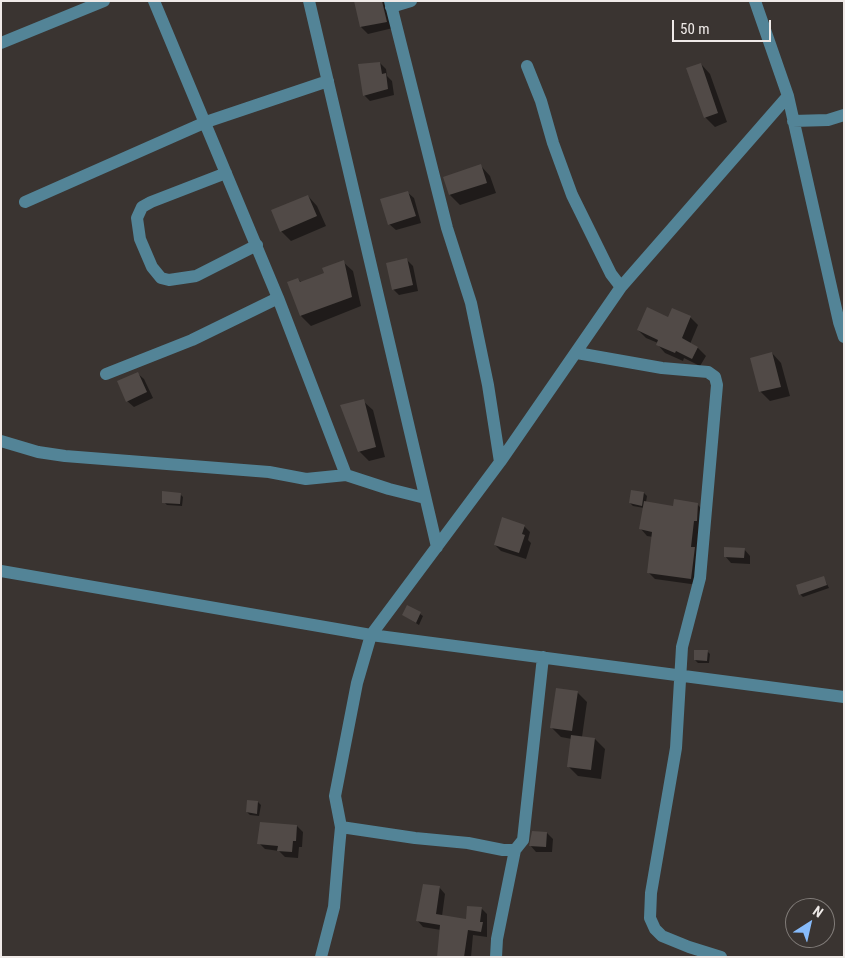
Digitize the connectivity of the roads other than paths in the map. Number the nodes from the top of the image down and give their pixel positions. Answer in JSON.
{"nodes":[{"id":1,"x":104,"y":1,"type":"edge"},
{"id":2,"x":154,"y":1,"type":"edge"},
{"id":3,"x":309,"y":1,"type":"edge"},
{"id":4,"x":410,"y":1,"type":"edge"},
{"id":5,"x":755,"y":1,"type":"edge"},
{"id":6,"x":391,"y":4,"type":"edge"},
{"id":7,"x":1,"y":43,"type":"edge"},
{"id":8,"x":527,"y":66,"type":"dead end"},
{"id":9,"x":328,"y":81,"type":"junction"},
{"id":10,"x":788,"y":96,"type":"junction"},
{"id":11,"x":844,"y":115,"type":"edge"},
{"id":12,"x":793,"y":121,"type":"junction"},
{"id":13,"x":206,"y":122,"type":"junction"},
{"id":14,"x":226,"y":173,"type":"junction"},
{"id":15,"x":25,"y":202,"type":"dead end"},
{"id":16,"x":257,"y":245,"type":"junction"},
{"id":17,"x":621,"y":287,"type":"junction"},
{"id":18,"x":278,"y":298,"type":"junction"},
{"id":19,"x":844,"y":337,"type":"edge"},
{"id":20,"x":577,"y":353,"type":"junction"},
{"id":21,"x":106,"y":374,"type":"dead end"},
{"id":22,"x":1,"y":441,"type":"edge"},
{"id":23,"x":500,"y":462,"type":"junction"},
{"id":24,"x":346,"y":475,"type":"junction"},
{"id":25,"x":425,"y":498,"type":"junction"},
{"id":26,"x":437,"y":546,"type":"junction"},
{"id":27,"x":1,"y":571,"type":"edge"},
{"id":28,"x":370,"y":635,"type":"junction"},
{"id":29,"x":543,"y":657,"type":"junction"},
{"id":30,"x":679,"y":675,"type":"junction"},
{"id":31,"x":844,"y":697,"type":"edge"},
{"id":32,"x":341,"y":827,"type":"junction"},
{"id":33,"x":515,"y":850,"type":"junction"},
{"id":34,"x":321,"y":957,"type":"edge"},
{"id":35,"x":496,"y":957,"type":"edge"},
{"id":36,"x":721,"y":957,"type":"edge"}],
"edges":[{"from":1,"to":7,"type":"street"},
{"from":2,"to":13,"type":"street"},
{"from":3,"to":9,"type":"street"},
{"from":4,"to":6,"type":"street"},
{"from":5,"to":10,"type":"street"},
{"from":6,"to":23,"type":"street"},
{"from":8,"to":17,"type":"street"},
{"from":9,"to":13,"type":"street"},
{"from":9,"to":25,"type":"street"},
{"from":10,"to":12,"type":"street"},
{"from":10,"to":17,"type":"street"},
{"from":11,"to":12,"type":"street"},
{"from":12,"to":19,"type":"street"},
{"from":13,"to":14,"type":"street"},
{"from":13,"to":15,"type":"street"},
{"from":14,"to":16,"type":"street"},
{"from":14,"to":16,"type":"street"},
{"from":16,"to":18,"type":"street"},
{"from":17,"to":20,"type":"street"},
{"from":18,"to":21,"type":"street"},
{"from":18,"to":24,"type":"street"},
{"from":20,"to":23,"type":"street"},
{"from":20,"to":30,"type":"street"},
{"from":22,"to":24,"type":"street"},
{"from":23,"to":26,"type":"street"},
{"from":24,"to":25,"type":"street"},
{"from":25,"to":26,"type":"street"},
{"from":26,"to":28,"type":"street"},
{"from":27,"to":28,"type":"street"},
{"from":28,"to":29,"type":"street"},
{"from":28,"to":32,"type":"street"},
{"from":29,"to":30,"type":"street"},
{"from":29,"to":33,"type":"street"},
{"from":30,"to":31,"type":"street"},
{"from":30,"to":36,"type":"street"},
{"from":32,"to":33,"type":"street"},
{"from":32,"to":34,"type":"street"},
{"from":33,"to":35,"type":"street"}]}
